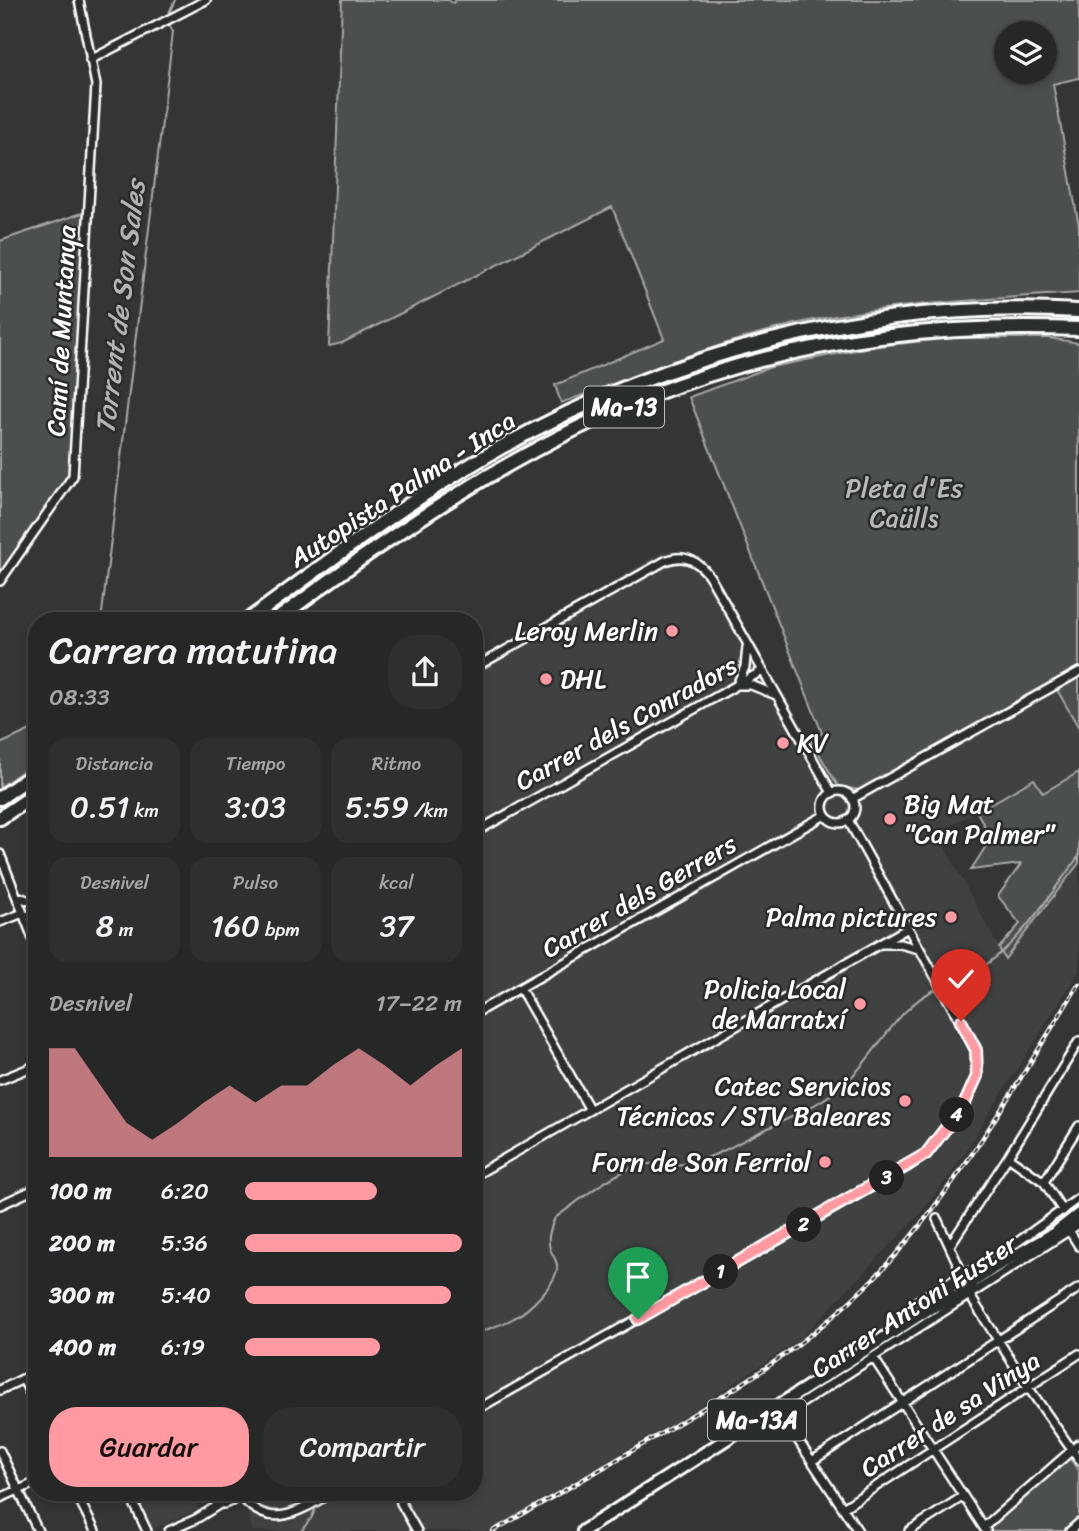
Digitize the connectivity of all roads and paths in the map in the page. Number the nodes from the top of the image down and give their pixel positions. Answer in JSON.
{"nodes":[{"id":1,"x":79,"y":0,"type":"edge"},
{"id":2,"x":206,"y":0,"type":"edge"},
{"id":3,"x":90,"y":60,"type":"junction"},
{"id":4,"x":1079,"y":304,"type":"edge"},
{"id":5,"x":1009,"y":310,"type":"junction"},
{"id":6,"x":1079,"y":311,"type":"edge"},
{"id":7,"x":1024,"y":327,"type":"junction"},
{"id":8,"x":1079,"y":328,"type":"edge"},
{"id":9,"x":1079,"y":337,"type":"edge"},
{"id":10,"x":0,"y":581,"type":"edge"},
{"id":11,"x":259,"y":612,"type":"edge"},
{"id":12,"x":287,"y":612,"type":"edge"},
{"id":13,"x":747,"y":642,"type":"junction"},
{"id":14,"x":483,"y":663,"type":"edge"},
{"id":15,"x":762,"y":671,"type":"junction"},
{"id":16,"x":1079,"y":671,"type":"edge"},
{"id":17,"x":737,"y":685,"type":"junction"},
{"id":18,"x":776,"y":695,"type":"junction"},
{"id":19,"x":28,"y":778,"type":"edge"},
{"id":20,"x":832,"y":793,"type":"junction"},
{"id":21,"x":0,"y":798,"type":"edge"},
{"id":22,"x":28,"y":799,"type":"edge"},
{"id":23,"x":852,"y":799,"type":"junction"},
{"id":24,"x":825,"y":815,"type":"junction"},
{"id":25,"x":0,"y":818,"type":"edge"},
{"id":26,"x":848,"y":820,"type":"junction"},
{"id":27,"x":483,"y":829,"type":"edge"},
{"id":28,"x":0,"y":854,"type":"edge"},
{"id":29,"x":17,"y":896,"type":"junction"},
{"id":30,"x":28,"y":900,"type":"edge"},
{"id":31,"x":28,"y":914,"type":"edge"},
{"id":32,"x":24,"y":915,"type":"junction"},
{"id":33,"x":0,"y":922,"type":"edge"},
{"id":34,"x":28,"y":925,"type":"edge"},
{"id":35,"x":908,"y":928,"type":"junction"},
{"id":36,"x":881,"y":944,"type":"junction"},
{"id":37,"x":919,"y":949,"type":"junction"},
{"id":38,"x":520,"y":988,"type":"junction"},
{"id":39,"x":483,"y":1009,"type":"edge"},
{"id":40,"x":1079,"y":1041,"type":"edge"},
{"id":41,"x":28,"y":1069,"type":"edge"},
{"id":42,"x":0,"y":1080,"type":"edge"},
{"id":43,"x":590,"y":1110,"type":"junction"},
{"id":44,"x":1079,"y":1125,"type":"edge"},
{"id":45,"x":1008,"y":1157,"type":"junction"},
{"id":46,"x":483,"y":1170,"type":"edge"},
{"id":47,"x":1044,"y":1182,"type":"junction"},
{"id":48,"x":28,"y":1192,"type":"edge"},
{"id":49,"x":1079,"y":1198,"type":"edge"},
{"id":50,"x":0,"y":1205,"type":"edge"},
{"id":51,"x":1063,"y":1211,"type":"junction"},
{"id":52,"x":1079,"y":1214,"type":"edge"},
{"id":53,"x":937,"y":1219,"type":"dead end"},
{"id":54,"x":1079,"y":1224,"type":"edge"},
{"id":55,"x":1070,"y":1232,"type":"junction"},
{"id":56,"x":950,"y":1245,"type":"junction"},
{"id":57,"x":1079,"y":1246,"type":"edge"},
{"id":58,"x":965,"y":1277,"type":"junction"},
{"id":59,"x":1079,"y":1288,"type":"edge"},
{"id":60,"x":967,"y":1294,"type":"junction"},
{"id":61,"x":914,"y":1303,"type":"dead end"},
{"id":62,"x":929,"y":1309,"type":"junction"},
{"id":63,"x":998,"y":1341,"type":"junction"},
{"id":64,"x":1079,"y":1354,"type":"edge"},
{"id":65,"x":873,"y":1357,"type":"junction"},
{"id":66,"x":28,"y":1376,"type":"edge"},
{"id":67,"x":23,"y":1379,"type":"junction"},
{"id":68,"x":1028,"y":1387,"type":"junction"},
{"id":69,"x":28,"y":1389,"type":"edge"},
{"id":70,"x":0,"y":1390,"type":"edge"},
{"id":71,"x":902,"y":1402,"type":"junction"},
{"id":72,"x":483,"y":1406,"type":"edge"},
{"id":73,"x":1079,"y":1444,"type":"edge"},
{"id":74,"x":933,"y":1449,"type":"junction"},
{"id":75,"x":0,"y":1451,"type":"edge"},
{"id":76,"x":1071,"y":1451,"type":"junction"},
{"id":77,"x":1079,"y":1460,"type":"edge"},
{"id":78,"x":812,"y":1461,"type":"junction"},
{"id":79,"x":28,"y":1486,"type":"edge"},
{"id":80,"x":19,"y":1489,"type":"junction"},
{"id":81,"x":962,"y":1497,"type":"junction"},
{"id":82,"x":0,"y":1498,"type":"edge"},
{"id":83,"x":80,"y":1501,"type":"edge"},
{"id":84,"x":134,"y":1501,"type":"edge"},
{"id":85,"x":217,"y":1501,"type":"edge"},
{"id":86,"x":227,"y":1501,"type":"edge"},
{"id":87,"x":243,"y":1501,"type":"edge"},
{"id":88,"x":316,"y":1501,"type":"edge"},
{"id":89,"x":224,"y":1503,"type":"junction"},
{"id":90,"x":401,"y":1503,"type":"edge"},
{"id":91,"x":248,"y":1507,"type":"junction"},
{"id":92,"x":843,"y":1508,"type":"junction"},
{"id":93,"x":1079,"y":1523,"type":"edge"},
{"id":94,"x":985,"y":1529,"type":"edge"},
{"id":95,"x":38,"y":1531,"type":"edge"},
{"id":96,"x":95,"y":1531,"type":"edge"},
{"id":97,"x":147,"y":1531,"type":"edge"},
{"id":98,"x":169,"y":1531,"type":"edge"},
{"id":99,"x":417,"y":1531,"type":"edge"},
{"id":100,"x":583,"y":1531,"type":"edge"},
{"id":101,"x":858,"y":1531,"type":"edge"},
{"id":102,"x":909,"y":1531,"type":"edge"},
{"id":103,"x":1070,"y":1531,"type":"edge"}],
"edges":[{"from":1,"to":3,"type":"street"},
{"from":2,"to":3,"type":"street"},
{"from":3,"to":10,"type":"street","name":"Camí de Muntanya"},
{"from":4,"to":5,"type":"highway"},
{"from":5,"to":6,"type":"highway","name":"Autopista Palma - Inca","number":"Ma-13"},
{"from":5,"to":11,"type":"highway","name":"Autopista Palma - Inca","number":"Ma-13"},
{"from":7,"to":8,"type":"highway","name":"Autopista Palma - Inca","number":"Ma-13"},
{"from":7,"to":9,"type":"highway"},
{"from":7,"to":12,"type":"highway","name":"Autopista Palma - Inca","number":"Ma-13"},
{"from":13,"to":14,"type":"street"},
{"from":13,"to":15,"type":"street"},
{"from":13,"to":17,"type":"street"},
{"from":15,"to":17,"type":"street","name":"Carrer dels Conradors"},
{"from":15,"to":18,"type":"street"},
{"from":16,"to":23,"type":"street"},
{"from":17,"to":18,"type":"street"},
{"from":17,"to":27,"type":"street","name":"Carrer dels Conradors"},
{"from":18,"to":20,"type":"street"},
{"from":19,"to":21,"type":"highway"},
{"from":20,"to":23,"type":"street"},
{"from":20,"to":24,"type":"street"},
{"from":22,"to":25,"type":"highway"},
{"from":23,"to":26,"type":"street"},
{"from":24,"to":26,"type":"street"},
{"from":24,"to":38,"type":"street","name":"Carrer dels Gerrers"},
{"from":26,"to":35,"type":"street"},
{"from":28,"to":29,"type":"street"},
{"from":29,"to":30,"type":"street"},
{"from":29,"to":32,"type":"street"},
{"from":31,"to":32,"type":"street"},
{"from":32,"to":33,"type":"street"},
{"from":32,"to":34,"type":"street"},
{"from":35,"to":36,"type":"street"},
{"from":35,"to":37,"type":"street"},
{"from":36,"to":37,"type":"street"},
{"from":36,"to":43,"type":"street"},
{"from":37,"to":72,"type":"street"},
{"from":38,"to":39,"type":"street","name":"Carrer dels Gerrers"},
{"from":38,"to":43,"type":"street"},
{"from":40,"to":45,"type":"street"},
{"from":41,"to":42,"type":"street"},
{"from":43,"to":46,"type":"street"},
{"from":44,"to":47,"type":"street"},
{"from":45,"to":47,"type":"street"},
{"from":45,"to":56,"type":"street"},
{"from":47,"to":51,"type":"street"},
{"from":48,"to":50,"type":"street"},
{"from":49,"to":51,"type":"street"},
{"from":51,"to":58,"type":"street"},
{"from":52,"to":58,"type":"main road","number":"Ma-13A"},
{"from":53,"to":56,"type":"street"},
{"from":54,"to":55,"type":"street","name":"Carrer Antoni Fuster"},
{"from":55,"to":57,"type":"street"},
{"from":55,"to":60,"type":"street","name":"Carrer Antoni Fuster"},
{"from":56,"to":58,"type":"street"},
{"from":58,"to":60,"type":"main road","number":"Ma-13A"},
{"from":58,"to":61,"type":"street"},
{"from":58,"to":62,"type":"main road","number":"Ma-13A"},
{"from":59,"to":63,"type":"street"},
{"from":60,"to":62,"type":"main road","number":"Ma-13A"},
{"from":60,"to":63,"type":"street"},
{"from":60,"to":65,"type":"street","name":"Carrer Antoni Fuster"},
{"from":62,"to":100,"type":"main road","number":"Ma-13A"},
{"from":63,"to":68,"type":"street"},
{"from":63,"to":71,"type":"street"},
{"from":64,"to":68,"type":"street","name":"Carrer de sa Vinya"},
{"from":65,"to":71,"type":"street"},
{"from":65,"to":78,"type":"street","name":"Carrer Antoni Fuster"},
{"from":66,"to":67,"type":"street"},
{"from":67,"to":69,"type":"street"},
{"from":67,"to":70,"type":"street"},
{"from":68,"to":74,"type":"street","name":"Carrer de sa Vinya"},
{"from":68,"to":76,"type":"street"},
{"from":71,"to":74,"type":"street"},
{"from":71,"to":78,"type":"street"},
{"from":73,"to":76,"type":"street"},
{"from":74,"to":81,"type":"street"},
{"from":74,"to":92,"type":"street","name":"Carrer de sa Vinya"},
{"from":75,"to":80,"type":"street"},
{"from":76,"to":77,"type":"street"},
{"from":76,"to":94,"type":"street"},
{"from":78,"to":92,"type":"street","name":"Carrer Antoni Fuster"},
{"from":79,"to":80,"type":"street"},
{"from":80,"to":82,"type":"street"},
{"from":80,"to":95,"type":"street"},
{"from":81,"to":94,"type":"street"},
{"from":81,"to":102,"type":"street"},
{"from":83,"to":96,"type":"street"},
{"from":84,"to":97,"type":"street"},
{"from":85,"to":89,"type":"street"},
{"from":86,"to":89,"type":"street"},
{"from":87,"to":91,"type":"street"},
{"from":88,"to":91,"type":"street"},
{"from":89,"to":91,"type":"street"},
{"from":89,"to":98,"type":"street"},
{"from":90,"to":99,"type":"street"},
{"from":92,"to":101,"type":"street","name":"Carrer Antoni Fuster"},
{"from":93,"to":103,"type":"street"}]}
